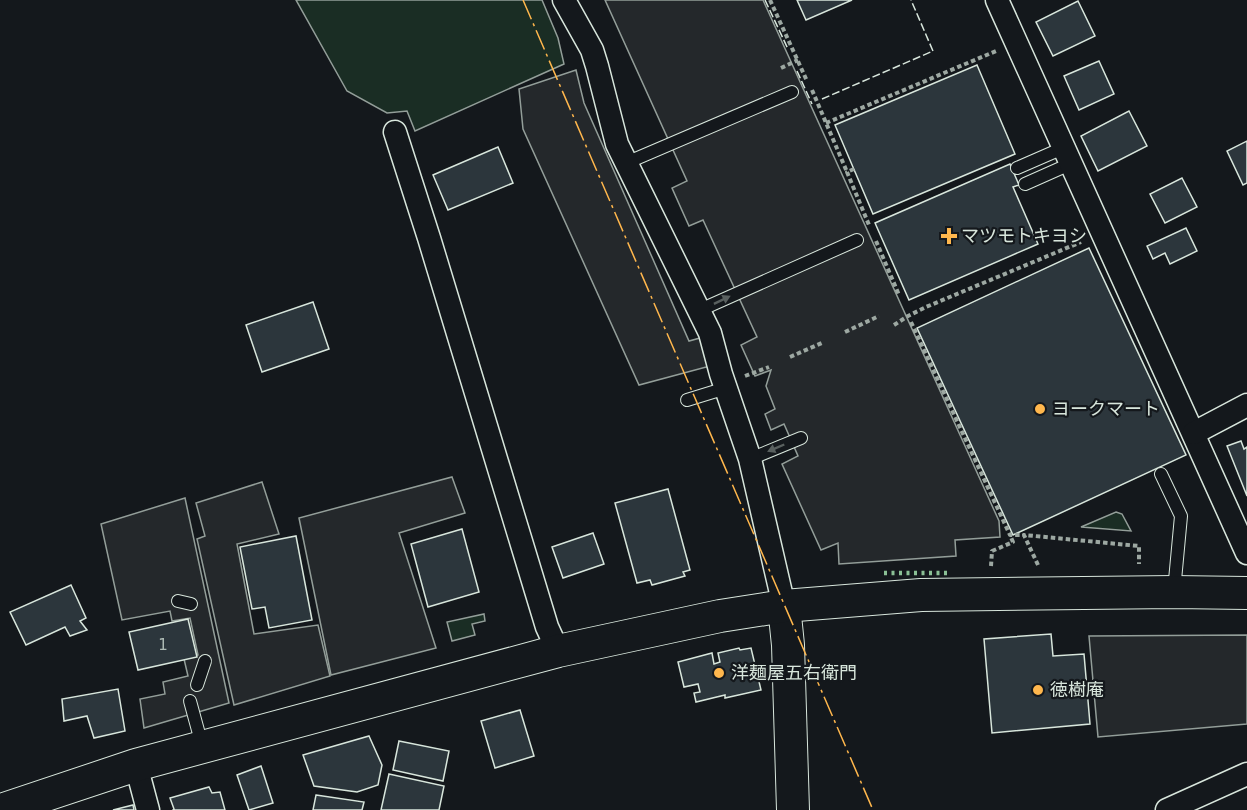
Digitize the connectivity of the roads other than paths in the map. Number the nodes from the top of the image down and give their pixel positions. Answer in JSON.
{"nodes":[{"id":1,"x":997,"y":0,"type":"edge"},
{"id":2,"x":570,"y":2,"type":"edge"},
{"id":3,"x":792,"y":92,"type":"dead end"},
{"id":4,"x":394,"y":132,"type":"dead end"},
{"id":5,"x":1067,"y":156,"type":"junction"},
{"id":6,"x":626,"y":163,"type":"junction"},
{"id":7,"x":1017,"y":168,"type":"dead end"},
{"id":8,"x":1025,"y":184,"type":"dead end"},
{"id":9,"x":857,"y":240,"type":"dead end"},
{"id":10,"x":700,"y":310,"type":"junction"},
{"id":11,"x":735,"y":382,"type":"junction"},
{"id":12,"x":687,"y":400,"type":"dead end"},
{"id":13,"x":1247,"y":405,"type":"edge"},
{"id":14,"x":1194,"y":433,"type":"junction"},
{"id":15,"x":801,"y":438,"type":"dead end"},
{"id":16,"x":750,"y":459,"type":"junction"},
{"id":17,"x":1161,"y":474,"type":"dead end"},
{"id":18,"x":1247,"y":553,"type":"edge"},
{"id":19,"x":1174,"y":592,"type":"junction"},
{"id":20,"x":1247,"y":593,"type":"edge"},
{"id":21,"x":784,"y":606,"type":"junction"},
{"id":22,"x":558,"y":651,"type":"junction"},
{"id":23,"x":206,"y":661,"type":"dead end"},
{"id":24,"x":197,"y":685,"type":"dead end"},
{"id":25,"x":190,"y":701,"type":"dead end"},
{"id":26,"x":203,"y":747,"type":"junction"},
{"id":27,"x":136,"y":765,"type":"junction"},
{"id":28,"x":1247,"y":774,"type":"edge"},
{"id":29,"x":1,"y":810,"type":"edge"},
{"id":30,"x":148,"y":810,"type":"edge"},
{"id":31,"x":793,"y":810,"type":"edge"},
{"id":32,"x":1167,"y":810,"type":"edge"}],
"edges":[{"from":1,"to":5,"type":"street"},
{"from":2,"to":6,"type":"street"},
{"from":3,"to":6,"type":"lane"},
{"from":4,"to":22,"type":"street"},
{"from":5,"to":7,"type":"lane"},
{"from":5,"to":8,"type":"lane"},
{"from":5,"to":14,"type":"street"},
{"from":6,"to":10,"type":"street"},
{"from":10,"to":9,"type":"lane","one_way":true},
{"from":10,"to":11,"type":"street"},
{"from":11,"to":12,"type":"lane"},
{"from":11,"to":16,"type":"street"},
{"from":13,"to":14,"type":"street"},
{"from":14,"to":18,"type":"street"},
{"from":15,"to":16,"type":"lane","one_way":true},
{"from":16,"to":21,"type":"street"},
{"from":17,"to":19,"type":"lane"},
{"from":19,"to":20,"type":"street"},
{"from":19,"to":21,"type":"street"},
{"from":21,"to":22,"type":"street"},
{"from":21,"to":31,"type":"street"},
{"from":22,"to":26,"type":"street"},
{"from":23,"to":24,"type":"lane"},
{"from":25,"to":26,"type":"lane"},
{"from":26,"to":27,"type":"street"},
{"from":27,"to":29,"type":"street"},
{"from":27,"to":30,"type":"street"},
{"from":28,"to":32,"type":"street"}]}
